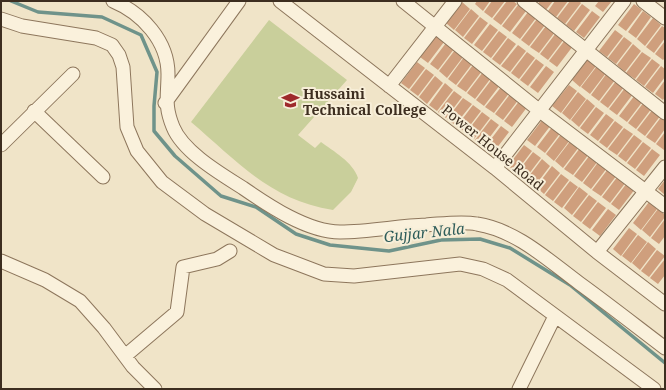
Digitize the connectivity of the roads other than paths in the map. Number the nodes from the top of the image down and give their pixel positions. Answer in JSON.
{"nodes":[{"id":1,"x":113,"y":1,"type":"edge"},
{"id":2,"x":239,"y":1,"type":"edge"},
{"id":3,"x":281,"y":1,"type":"edge"},
{"id":4,"x":403,"y":1,"type":"edge"},
{"id":5,"x":455,"y":1,"type":"edge"},
{"id":6,"x":524,"y":1,"type":"edge"},
{"id":7,"x":624,"y":1,"type":"edge"},
{"id":8,"x":643,"y":1,"type":"edge"},
{"id":9,"x":665,"y":18,"type":"edge"},
{"id":10,"x":1,"y":19,"type":"edge"},
{"id":11,"x":435,"y":26,"type":"junction"},
{"id":12,"x":586,"y":51,"type":"junction"},
{"id":13,"x":73,"y":74,"type":"dead end"},
{"id":14,"x":389,"y":86,"type":"junction"},
{"id":15,"x":165,"y":103,"type":"junction"},
{"id":16,"x":34,"y":111,"type":"junction"},
{"id":17,"x":540,"y":111,"type":"junction"},
{"id":18,"x":665,"y":113,"type":"edge"},
{"id":19,"x":3,"y":140,"type":"edge"},
{"id":20,"x":665,"y":166,"type":"edge"},
{"id":21,"x":495,"y":168,"type":"junction"},
{"id":22,"x":103,"y":177,"type":"dead end"},
{"id":23,"x":646,"y":191,"type":"junction"},
{"id":24,"x":665,"y":206,"type":"edge"},
{"id":25,"x":230,"y":251,"type":"dead end"},
{"id":26,"x":597,"y":252,"type":"junction"},
{"id":27,"x":1,"y":261,"type":"edge"},
{"id":28,"x":665,"y":304,"type":"edge"},
{"id":29,"x":555,"y":316,"type":"junction"},
{"id":30,"x":665,"y":348,"type":"edge"},
{"id":31,"x":125,"y":356,"type":"junction"},
{"id":32,"x":155,"y":389,"type":"edge"},
{"id":33,"x":519,"y":389,"type":"edge"},
{"id":34,"x":654,"y":389,"type":"edge"}],
"edges":[{"from":1,"to":15,"type":"street"},
{"from":2,"to":15,"type":"street"},
{"from":3,"to":14,"type":"street","name":"Power House Road"},
{"from":4,"to":11,"type":"street"},
{"from":5,"to":11,"type":"street"},
{"from":6,"to":12,"type":"street"},
{"from":7,"to":12,"type":"street"},
{"from":8,"to":9,"type":"street"},
{"from":10,"to":29,"type":"street"},
{"from":11,"to":14,"type":"street"},
{"from":11,"to":17,"type":"street"},
{"from":12,"to":17,"type":"street"},
{"from":12,"to":18,"type":"street"},
{"from":13,"to":16,"type":"street"},
{"from":14,"to":21,"type":"street","name":"Power House Road"},
{"from":15,"to":30,"type":"street"},
{"from":16,"to":19,"type":"street"},
{"from":16,"to":22,"type":"street"},
{"from":17,"to":21,"type":"street"},
{"from":17,"to":23,"type":"street"},
{"from":20,"to":23,"type":"street"},
{"from":21,"to":26,"type":"street","name":"Power House Road"},
{"from":23,"to":24,"type":"street"},
{"from":23,"to":26,"type":"street"},
{"from":25,"to":31,"type":"street"},
{"from":26,"to":28,"type":"street","name":"Power House Road"},
{"from":27,"to":31,"type":"street"},
{"from":29,"to":33,"type":"street"},
{"from":29,"to":34,"type":"street"},
{"from":31,"to":32,"type":"street"}]}
